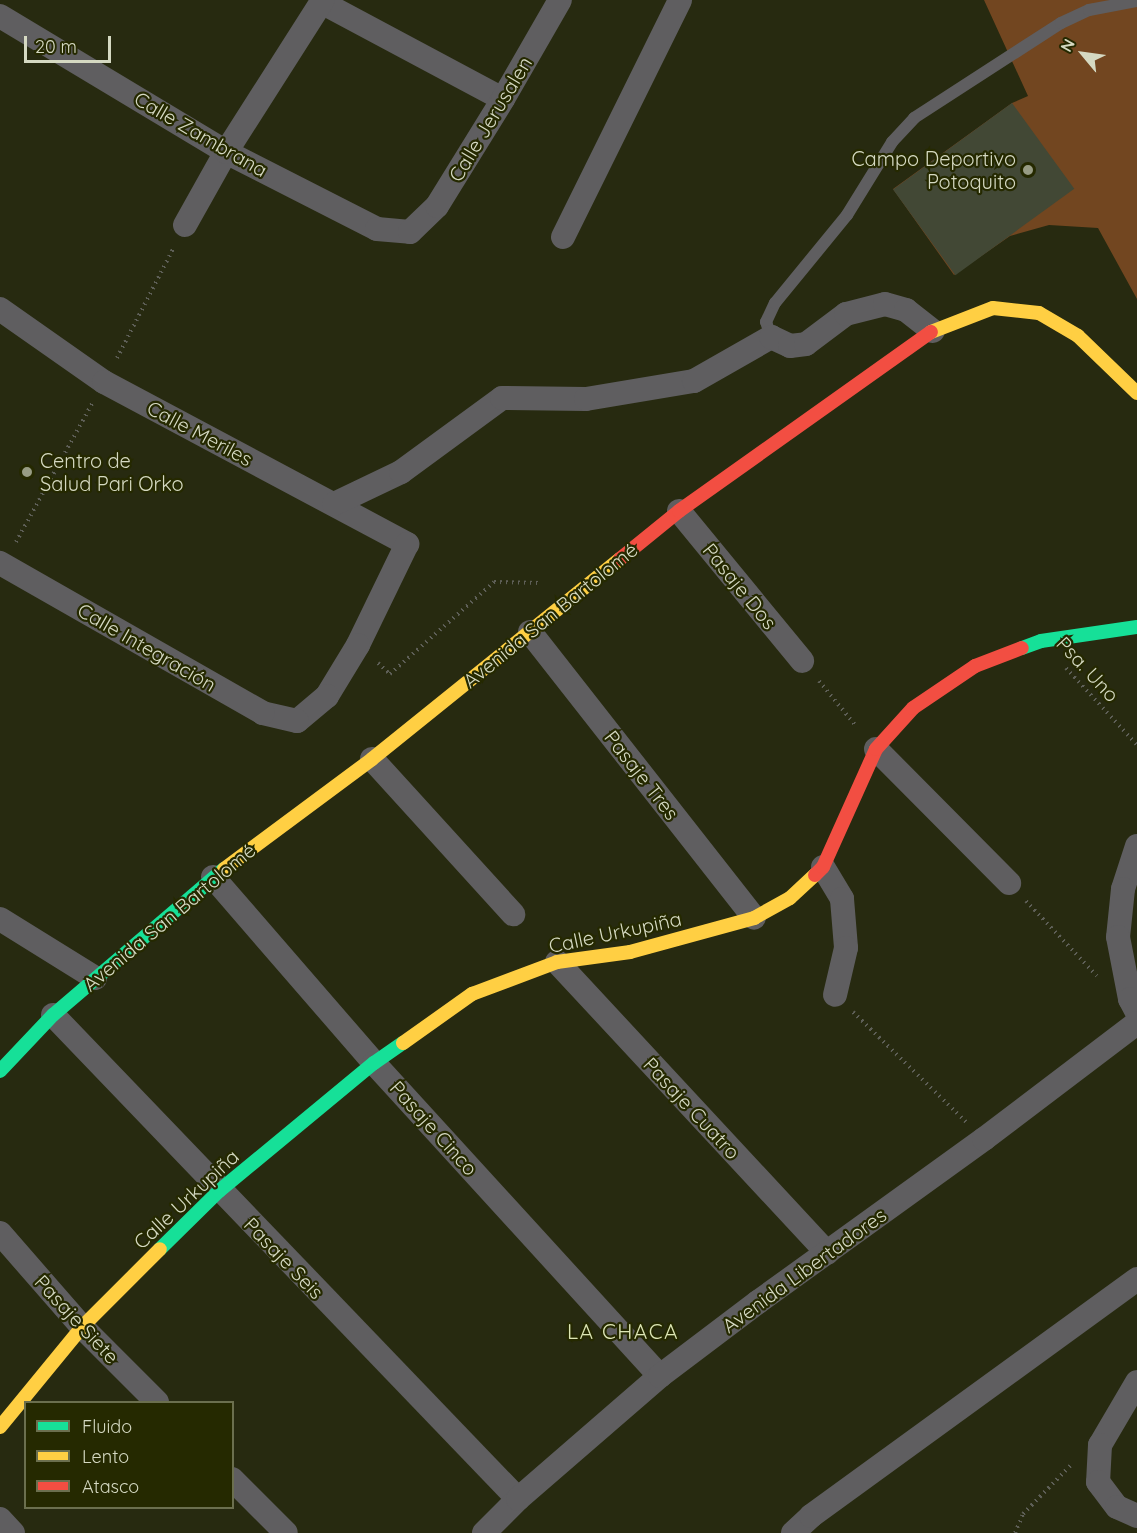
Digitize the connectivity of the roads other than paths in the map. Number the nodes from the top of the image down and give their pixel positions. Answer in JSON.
{"nodes":[{"id":1,"x":560,"y":0,"type":"edge"},
{"id":2,"x":680,"y":0,"type":"edge"},
{"id":3,"x":322,"y":1,"type":"edge"},
{"id":4,"x":1137,"y":1,"type":"edge"},
{"id":5,"x":0,"y":16,"type":"edge"},
{"id":6,"x":503,"y":99,"type":"junction"},
{"id":7,"x":226,"y":152,"type":"junction"},
{"id":8,"x":185,"y":225,"type":"road end"},
{"id":9,"x":410,"y":232,"type":"joint"},
{"id":10,"x":563,"y":237,"type":"dead end"},
{"id":11,"x":0,"y":309,"type":"edge"},
{"id":12,"x":933,"y":331,"type":"junction"},
{"id":13,"x":771,"y":337,"type":"junction"},
{"id":14,"x":1137,"y":393,"type":"edge"},
{"id":15,"x":334,"y":504,"type":"junction"},
{"id":16,"x":680,"y":511,"type":"junction"},
{"id":17,"x":1,"y":564,"type":"edge"},
{"id":18,"x":1137,"y":627,"type":"edge"},
{"id":19,"x":530,"y":632,"type":"junction"},
{"id":20,"x":802,"y":661,"type":"road end"},
{"id":21,"x":297,"y":721,"type":"joint"},
{"id":22,"x":876,"y":749,"type":"junction"},
{"id":23,"x":372,"y":759,"type":"junction"},
{"id":24,"x":1137,"y":846,"type":"edge"},
{"id":25,"x":824,"y":867,"type":"junction"},
{"id":26,"x":213,"y":876,"type":"junction"},
{"id":27,"x":1009,"y":883,"type":"road end"},
{"id":28,"x":513,"y":914,"type":"dead end"},
{"id":29,"x":754,"y":918,"type":"junction"},
{"id":30,"x":0,"y":919,"type":"edge"},
{"id":31,"x":557,"y":962,"type":"junction"},
{"id":32,"x":95,"y":978,"type":"junction"},
{"id":33,"x":835,"y":994,"type":"road end"},
{"id":34,"x":1133,"y":1005,"type":"edge"},
{"id":35,"x":53,"y":1015,"type":"junction"},
{"id":36,"x":1137,"y":1023,"type":"edge"},
{"id":37,"x":374,"y":1063,"type":"junction"},
{"id":38,"x":0,"y":1071,"type":"edge"},
{"id":39,"x":219,"y":1191,"type":"junction"},
{"id":40,"x":0,"y":1233,"type":"edge"},
{"id":41,"x":827,"y":1253,"type":"junction"},
{"id":42,"x":1137,"y":1279,"type":"edge"},
{"id":43,"x":82,"y":1327,"type":"junction"},
{"id":44,"x":660,"y":1376,"type":"junction"},
{"id":45,"x":1137,"y":1382,"type":"edge"},
{"id":46,"x":156,"y":1401,"type":"edge"},
{"id":47,"x":0,"y":1427,"type":"edge"},
{"id":48,"x":234,"y":1481,"type":"edge"},
{"id":49,"x":518,"y":1499,"type":"junction"},
{"id":50,"x":1127,"y":1512,"type":"edge"},
{"id":51,"x":0,"y":1519,"type":"edge"},
{"id":52,"x":13,"y":1533,"type":"edge"},
{"id":53,"x":286,"y":1533,"type":"edge"},
{"id":54,"x":484,"y":1533,"type":"edge"},
{"id":55,"x":793,"y":1533,"type":"edge"}],
"edges":[{"from":1,"to":6,"type":"street","name":"Calle Jerusalen"},
{"from":2,"to":10,"type":"street"},
{"from":3,"to":6,"type":"street"},
{"from":3,"to":7,"type":"street"},
{"from":4,"to":13,"type":"lane"},
{"from":5,"to":7,"type":"street","name":"Calle Zambrana"},
{"from":6,"to":9,"type":"street","name":"Calle Jerusalen"},
{"from":7,"to":8,"type":"street"},
{"from":7,"to":9,"type":"street","name":"Calle Zambrana"},
{"from":11,"to":15,"type":"street","name":"Calle Meriles"},
{"from":12,"to":13,"type":"street"},
{"from":12,"to":14,"type":"street","name":"Avenida San Bartolomé"},
{"from":12,"to":16,"type":"street","name":"Avenida San Bartolomé"},
{"from":13,"to":15,"type":"street"},
{"from":15,"to":21,"type":"street","name":"Calle Meriles"},
{"from":16,"to":19,"type":"street","name":"Avenida San Bartolomé"},
{"from":16,"to":20,"type":"street","name":"Pasaje Dos"},
{"from":17,"to":21,"type":"street","name":"Calle Integración"},
{"from":18,"to":22,"type":"street","name":"Calle Urkupiña"},
{"from":19,"to":23,"type":"street","name":"Avenida San Bartolomé"},
{"from":19,"to":29,"type":"street","name":"Pasaje Tres"},
{"from":22,"to":25,"type":"street","name":"Calle Urkupiña"},
{"from":22,"to":27,"type":"street"},
{"from":23,"to":26,"type":"street","name":"Avenida San Bartolomé"},
{"from":23,"to":28,"type":"street"},
{"from":24,"to":34,"type":"street"},
{"from":25,"to":29,"type":"street","name":"Calle Urkupiña"},
{"from":25,"to":33,"type":"street"},
{"from":26,"to":32,"type":"street","name":"Avenida San Bartolomé"},
{"from":26,"to":37,"type":"street","name":"Pasaje Cinco"},
{"from":29,"to":31,"type":"street","name":"Calle Urkupiña"},
{"from":30,"to":32,"type":"street"},
{"from":31,"to":37,"type":"street","name":"Calle Urkupiña"},
{"from":31,"to":41,"type":"street","name":"Pasaje Cuatro"},
{"from":32,"to":35,"type":"street","name":"Avenida San Bartolomé"},
{"from":35,"to":38,"type":"street","name":"Avenida San Bartolomé"},
{"from":35,"to":39,"type":"street","name":"Pasaje Seis"},
{"from":36,"to":41,"type":"street","name":"Avenida Libertadores"},
{"from":37,"to":39,"type":"street","name":"Calle Urkupiña"},
{"from":37,"to":44,"type":"street","name":"Pasaje Cinco"},
{"from":39,"to":43,"type":"street","name":"Calle Urkupiña"},
{"from":39,"to":49,"type":"street","name":"Pasaje Seis"},
{"from":40,"to":43,"type":"street","name":"Pasaje Siete"},
{"from":41,"to":44,"type":"street","name":"Avenida Libertadores"},
{"from":42,"to":55,"type":"street"},
{"from":43,"to":46,"type":"street","name":"Pasaje Siete"},
{"from":43,"to":47,"type":"street","name":"Calle Urkupiña"},
{"from":44,"to":49,"type":"street","name":"Avenida Libertadores"},
{"from":45,"to":50,"type":"street"},
{"from":48,"to":53,"type":"street"},
{"from":49,"to":54,"type":"street","name":"Avenida Libertadores"},
{"from":51,"to":52,"type":"street"}]}
